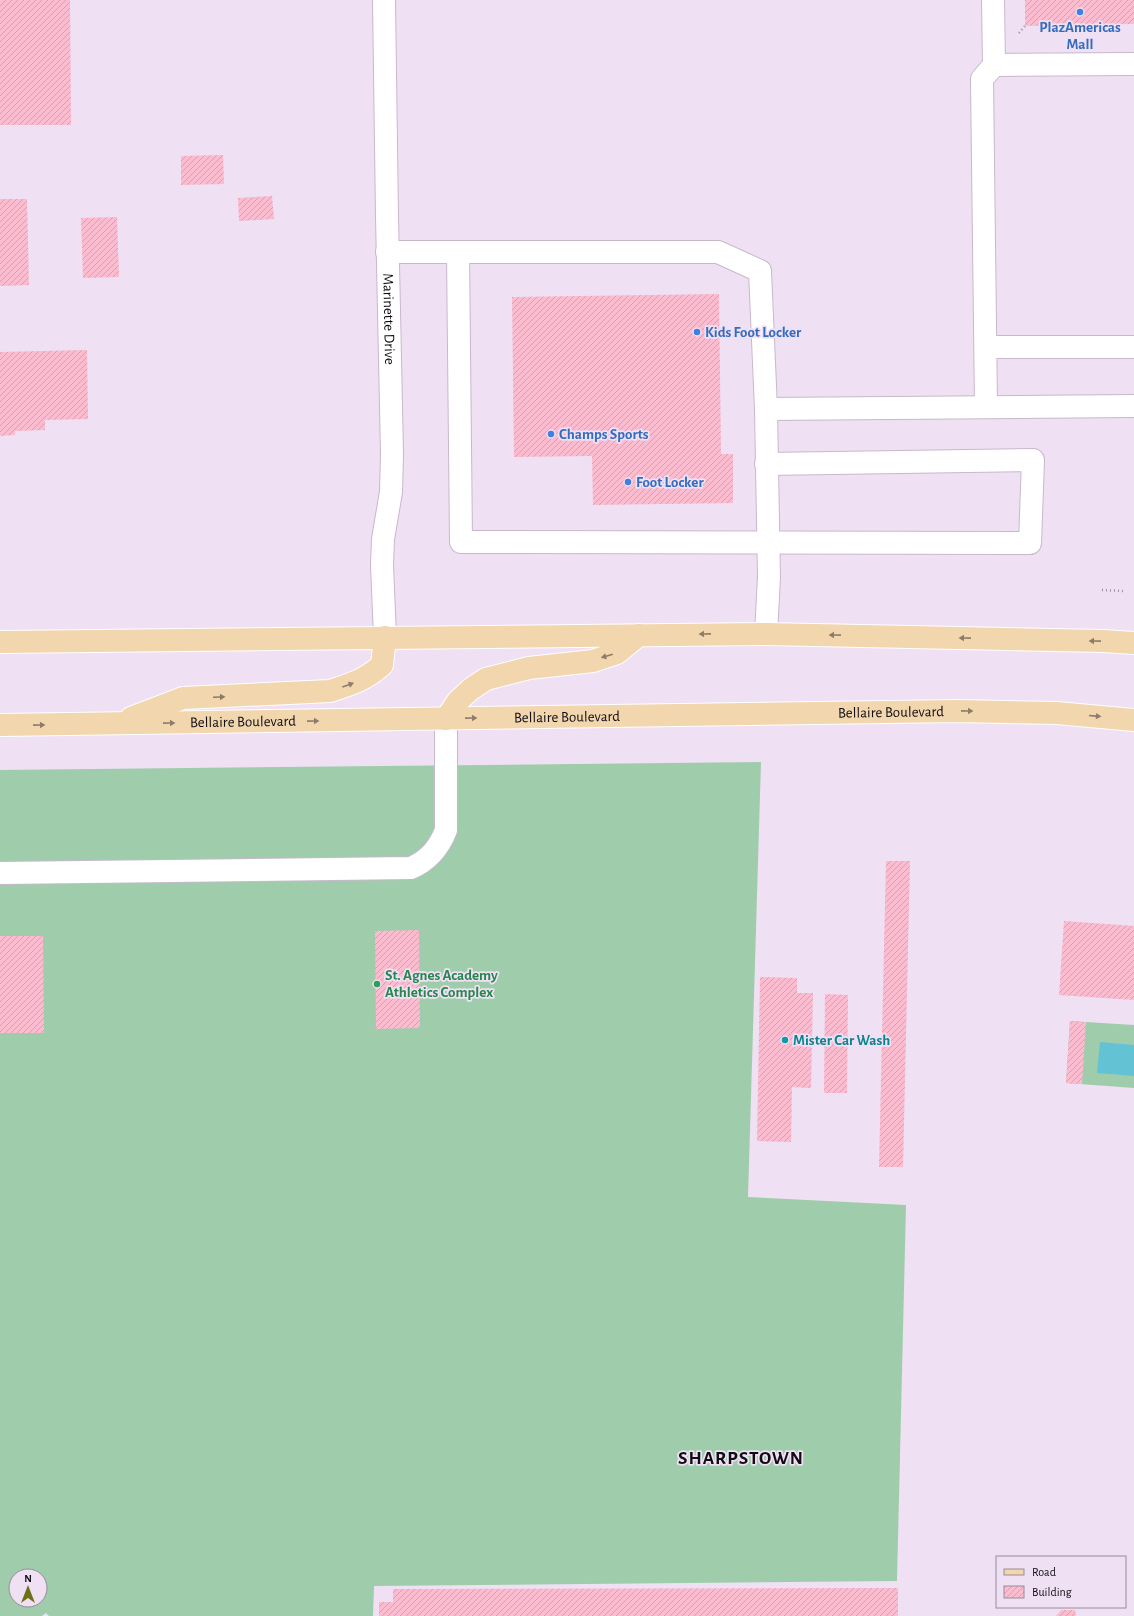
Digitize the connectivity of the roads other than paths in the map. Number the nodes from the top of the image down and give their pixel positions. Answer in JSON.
{"nodes":[{"id":1,"x":384,"y":0,"type":"edge"},
{"id":2,"x":993,"y":0,"type":"edge"},
{"id":3,"x":1134,"y":64,"type":"edge"},
{"id":4,"x":994,"y":65,"type":"junction"},
{"id":5,"x":387,"y":252,"type":"junction"},
{"id":6,"x":458,"y":253,"type":"junction"},
{"id":7,"x":1134,"y":347,"type":"edge"},
{"id":8,"x":986,"y":348,"type":"junction"},
{"id":9,"x":1134,"y":406,"type":"edge"},
{"id":10,"x":986,"y":407,"type":"junction"},
{"id":11,"x":766,"y":409,"type":"junction"},
{"id":12,"x":766,"y":464,"type":"junction"},
{"id":13,"x":769,"y":544,"type":"junction"},
{"id":14,"x":766,"y":634,"type":"junction"},
{"id":15,"x":639,"y":635,"type":"junction"},
{"id":16,"x":385,"y":637,"type":"junction"},
{"id":17,"x":0,"y":642,"type":"edge"},
{"id":18,"x":1134,"y":643,"type":"edge"},
{"id":19,"x":446,"y":719,"type":"junction"},
{"id":20,"x":1134,"y":720,"type":"edge"},
{"id":21,"x":114,"y":724,"type":"junction"},
{"id":22,"x":0,"y":725,"type":"edge"},
{"id":23,"x":0,"y":873,"type":"edge"}],
"edges":[{"from":1,"to":5,"type":"street","name":"Marinette Drive"},
{"from":2,"to":4,"type":"street"},
{"from":3,"to":4,"type":"street"},
{"from":4,"to":8,"type":"street"},
{"from":5,"to":6,"type":"street"},
{"from":5,"to":16,"type":"street","name":"Marinette Drive"},
{"from":6,"to":11,"type":"street"},
{"from":6,"to":13,"type":"street"},
{"from":7,"to":8,"type":"street"},
{"from":8,"to":10,"type":"street"},
{"from":9,"to":10,"type":"street"},
{"from":10,"to":11,"type":"street"},
{"from":11,"to":12,"type":"street"},
{"from":12,"to":13,"type":"street"},
{"from":12,"to":13,"type":"street"},
{"from":13,"to":14,"type":"street"},
{"from":14,"to":15,"type":"main road","one_way":true},
{"from":18,"to":14,"type":"main road","one_way":true},
{"from":15,"to":16,"type":"main road"},
{"from":15,"to":19,"type":"main road","one_way":true},
{"from":16,"to":17,"type":"main road"},
{"from":21,"to":16,"type":"main road","one_way":true},
{"from":19,"to":20,"type":"main road","name":"Bellaire Boulevard","one_way":true},
{"from":21,"to":19,"type":"main road","name":"Bellaire Boulevard","one_way":true},
{"from":19,"to":23,"type":"street"},
{"from":22,"to":21,"type":"main road","name":"Bellaire Boulevard","one_way":true}]}
